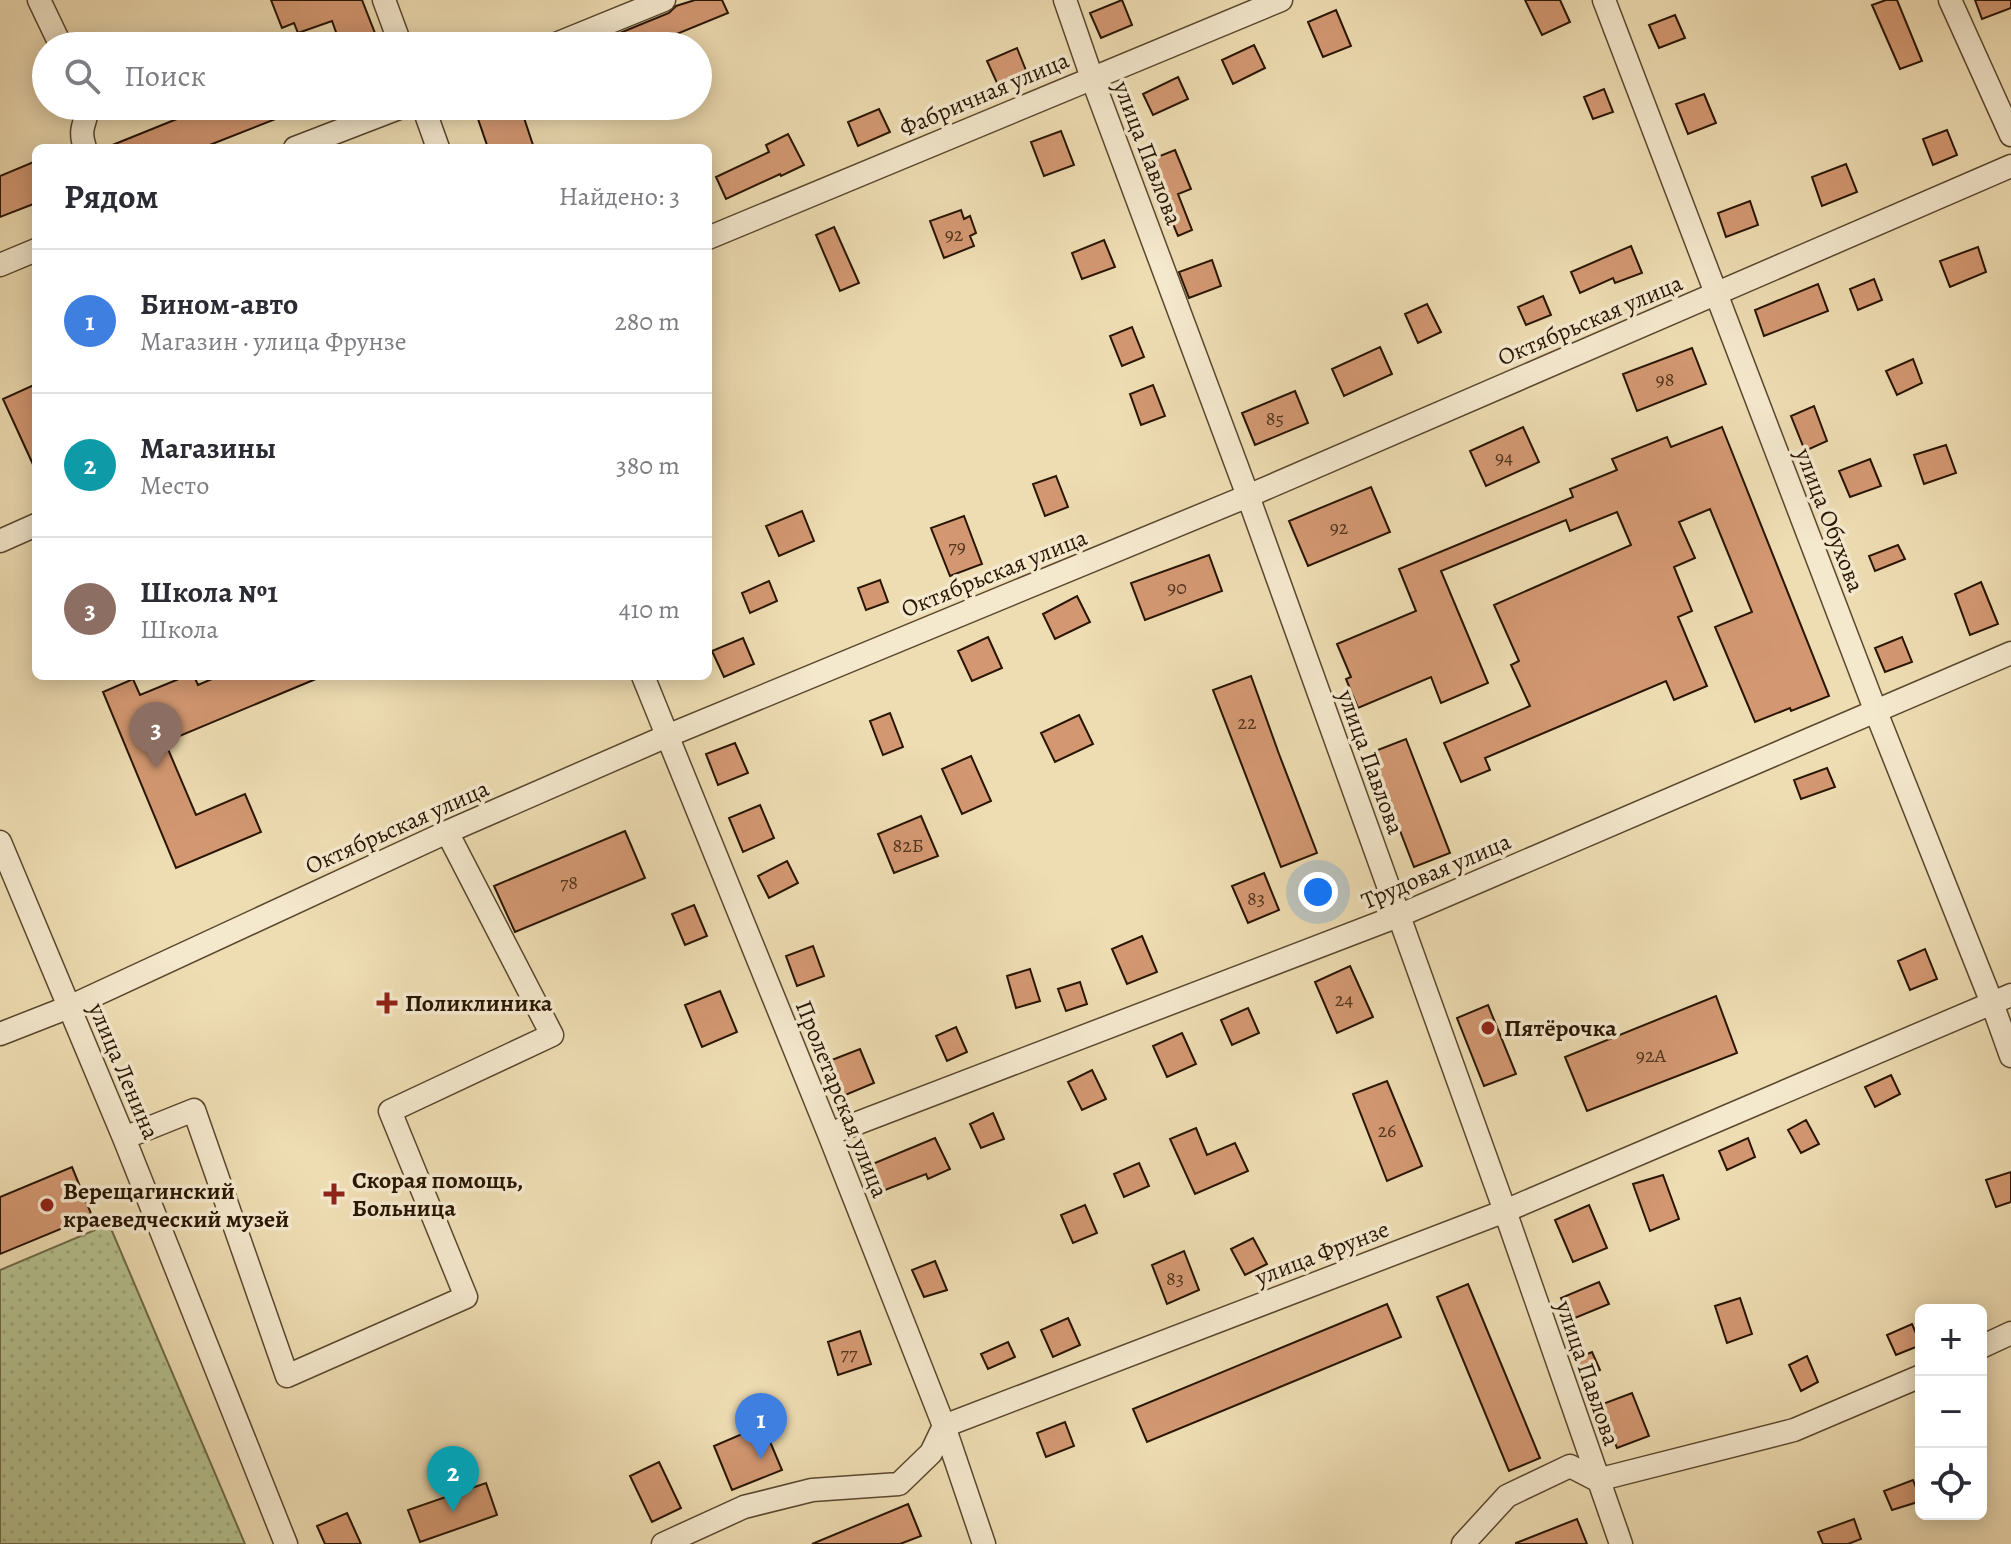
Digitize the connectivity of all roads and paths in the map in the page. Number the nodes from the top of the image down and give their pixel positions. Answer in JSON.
{"nodes":[{"id":1,"x":39,"y":0,"type":"edge"},
{"id":2,"x":384,"y":0,"type":"edge"},
{"id":3,"x":664,"y":0,"type":"edge"},
{"id":4,"x":1065,"y":0,"type":"edge"},
{"id":5,"x":1281,"y":0,"type":"edge"},
{"id":6,"x":1604,"y":0,"type":"edge"},
{"id":7,"x":1950,"y":0,"type":"edge"},
{"id":8,"x":54,"y":32,"type":"edge"},
{"id":9,"x":396,"y":32,"type":"edge"},
{"id":10,"x":585,"y":32,"type":"edge"},
{"id":11,"x":1092,"y":78,"type":"junction"},
{"id":12,"x":85,"y":120,"type":"edge"},
{"id":13,"x":368,"y":120,"type":"edge"},
{"id":14,"x":428,"y":120,"type":"edge"},
{"id":15,"x":2011,"y":135,"type":"edge"},
{"id":16,"x":84,"y":144,"type":"edge"},
{"id":17,"x":305,"y":144,"type":"edge"},
{"id":18,"x":437,"y":144,"type":"edge"},
{"id":19,"x":2011,"y":166,"type":"edge"},
{"id":20,"x":712,"y":236,"type":"edge"},
{"id":21,"x":32,"y":252,"type":"edge"},
{"id":22,"x":0,"y":265,"type":"edge"},
{"id":23,"x":1717,"y":293,"type":"junction"},
{"id":24,"x":1248,"y":496,"type":"junction"},
{"id":25,"x":32,"y":527,"type":"edge"},
{"id":26,"x":0,"y":541,"type":"edge"},
{"id":27,"x":2011,"y":653,"type":"edge"},
{"id":28,"x":645,"y":680,"type":"edge"},
{"id":29,"x":1876,"y":712,"type":"junction"},
{"id":30,"x":667,"y":736,"type":"junction"},
{"id":31,"x":447,"y":832,"type":"junction"},
{"id":32,"x":0,"y":842,"type":"edge"},
{"id":33,"x":1398,"y":916,"type":"junction"},
{"id":34,"x":2002,"y":999,"type":"edge"},
{"id":35,"x":69,"y":1007,"type":"junction"},
{"id":36,"x":0,"y":1034,"type":"edge"},
{"id":37,"x":2011,"y":1056,"type":"edge"},
{"id":38,"x":829,"y":1134,"type":"junction"},
{"id":39,"x":124,"y":1138,"type":"junction"},
{"id":40,"x":1505,"y":1211,"type":"junction"},
{"id":41,"x":2011,"y":1333,"type":"edge"},
{"id":42,"x":1987,"y":1344,"type":"edge"},
{"id":43,"x":1915,"y":1379,"type":"edge"},
{"id":44,"x":944,"y":1426,"type":"junction"},
{"id":45,"x":1597,"y":1480,"type":"junction"},
{"id":46,"x":286,"y":1544,"type":"edge"},
{"id":47,"x":663,"y":1544,"type":"edge"},
{"id":48,"x":984,"y":1544,"type":"edge"},
{"id":49,"x":1463,"y":1544,"type":"edge"},
{"id":50,"x":1621,"y":1544,"type":"edge"}],
"edges":[{"from":1,"to":8,"type":"street"},
{"from":2,"to":9,"type":"street"},
{"from":3,"to":10,"type":"street"},
{"from":4,"to":11,"type":"street","name":"улица Павлова"},
{"from":5,"to":11,"type":"street","name":"Фабричная улица"},
{"from":6,"to":23,"type":"street","name":"улица Обухова"},
{"from":7,"to":15,"type":"street"},
{"from":11,"to":20,"type":"street","name":"Фабричная улица"},
{"from":11,"to":24,"type":"street","name":"улица Павлова"},
{"from":12,"to":16,"type":"street"},
{"from":13,"to":17,"type":"street"},
{"from":14,"to":18,"type":"street"},
{"from":19,"to":23,"type":"street","name":"Октябрьская улица"},
{"from":21,"to":22,"type":"street"},
{"from":23,"to":24,"type":"street","name":"Октябрьская улица"},
{"from":23,"to":29,"type":"street","name":"улица Обухова"},
{"from":24,"to":30,"type":"street","name":"Октябрьская улица"},
{"from":24,"to":33,"type":"street","name":"улица Павлова"},
{"from":25,"to":26,"type":"street"},
{"from":27,"to":29,"type":"street","name":"Трудовая улица"},
{"from":28,"to":30,"type":"street","name":"Пролетарская улица"},
{"from":29,"to":33,"type":"street","name":"Трудовая улица"},
{"from":29,"to":34,"type":"street","name":"улица Обухова"},
{"from":30,"to":31,"type":"street","name":"Октябрьская улица"},
{"from":30,"to":38,"type":"street","name":"Пролетарская улица"},
{"from":31,"to":35,"type":"street","name":"Октябрьская улица"},
{"from":31,"to":39,"type":"street"},
{"from":32,"to":35,"type":"street","name":"улица Ленина"},
{"from":33,"to":38,"type":"street","name":"Трудовая улица"},
{"from":33,"to":40,"type":"street","name":"улица Павлова"},
{"from":34,"to":37,"type":"street","name":"улица Обухова"},
{"from":34,"to":40,"type":"street","name":"улица Фрунзе"},
{"from":35,"to":36,"type":"street","name":"Октябрьская улица"},
{"from":35,"to":39,"type":"street","name":"улица Ленина"},
{"from":38,"to":44,"type":"street","name":"Пролетарская улица"},
{"from":39,"to":46,"type":"street","name":"улица Ленина"},
{"from":40,"to":44,"type":"street","name":"улица Фрунзе"},
{"from":40,"to":45,"type":"street","name":"улица Павлова"},
{"from":41,"to":42,"type":"street"},
{"from":43,"to":45,"type":"street"},
{"from":44,"to":47,"type":"street"},
{"from":44,"to":48,"type":"street","name":"Пролетарская улица"},
{"from":45,"to":49,"type":"street"},
{"from":45,"to":50,"type":"street","name":"улица Павлова"}]}
